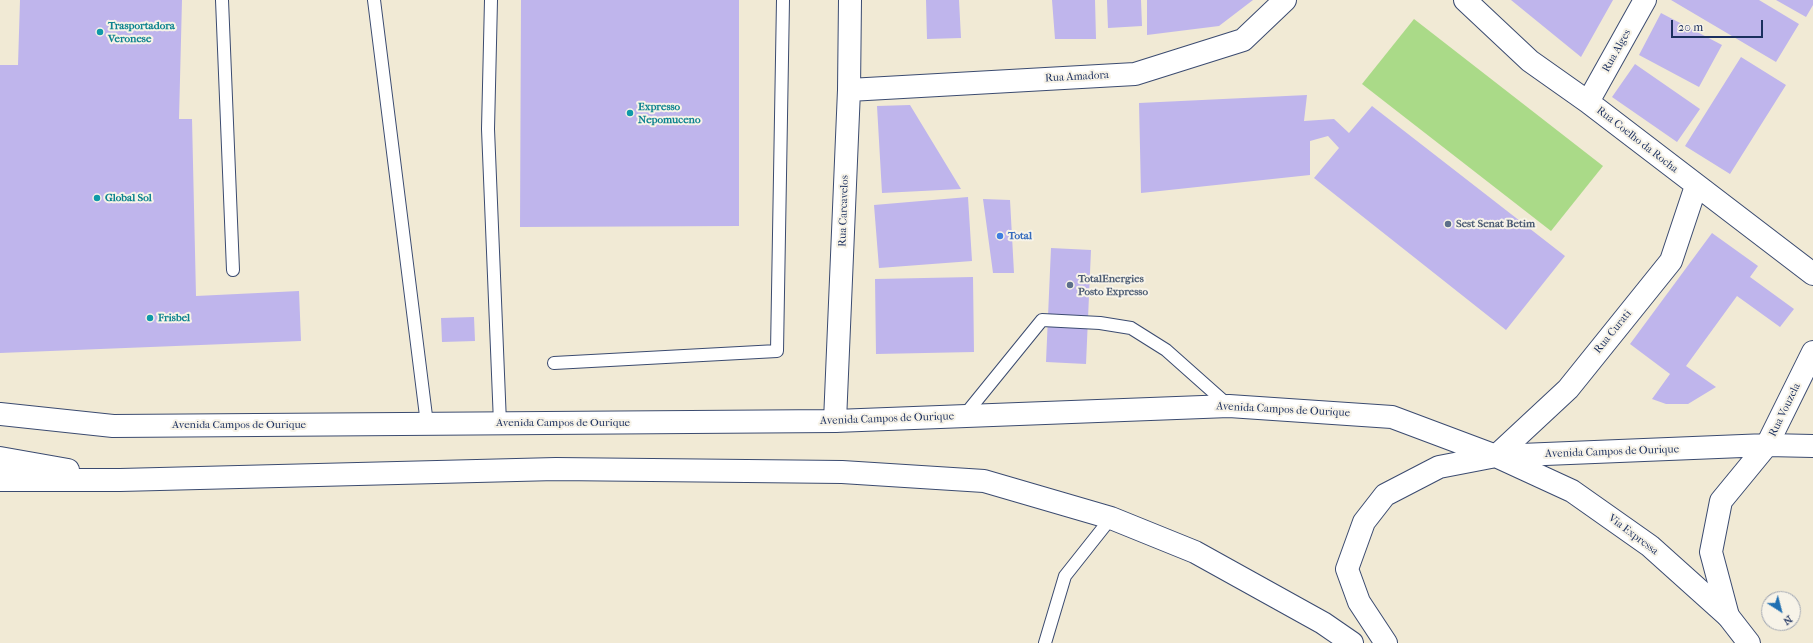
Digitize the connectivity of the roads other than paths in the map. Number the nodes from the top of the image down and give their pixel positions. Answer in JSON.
{"nodes":[{"id":1,"x":222,"y":0,"type":"edge"},
{"id":2,"x":374,"y":0,"type":"edge"},
{"id":3,"x":491,"y":0,"type":"edge"},
{"id":4,"x":784,"y":0,"type":"edge"},
{"id":5,"x":850,"y":0,"type":"edge"},
{"id":6,"x":1285,"y":0,"type":"edge"},
{"id":7,"x":1465,"y":0,"type":"edge"},
{"id":8,"x":1645,"y":0,"type":"edge"},
{"id":9,"x":849,"y":90,"type":"junction"},
{"id":10,"x":1588,"y":102,"type":"junction"},
{"id":11,"x":1696,"y":186,"type":"junction"},
{"id":12,"x":233,"y":270,"type":"dead end"},
{"id":13,"x":1813,"y":274,"type":"edge"},
{"id":14,"x":1813,"y":352,"type":"edge"},
{"id":15,"x":554,"y":363,"type":"dead end"},
{"id":16,"x":1229,"y":406,"type":"junction"},
{"id":17,"x":0,"y":414,"type":"edge"},
{"id":18,"x":964,"y":416,"type":"junction"},
{"id":19,"x":835,"y":421,"type":"junction"},
{"id":20,"x":500,"y":423,"type":"junction"},
{"id":21,"x":427,"y":424,"type":"junction"},
{"id":22,"x":1767,"y":445,"type":"junction"},
{"id":23,"x":1813,"y":446,"type":"edge"},
{"id":24,"x":1496,"y":456,"type":"junction"},
{"id":25,"x":0,"y":458,"type":"edge"},
{"id":26,"x":0,"y":480,"type":"edge"},
{"id":27,"x":120,"y":480,"type":"junction"},
{"id":28,"x":1111,"y":518,"type":"junction"},
{"id":29,"x":1728,"y":616,"type":"junction"},
{"id":30,"x":1350,"y":642,"type":"edge"},
{"id":31,"x":1045,"y":643,"type":"edge"},
{"id":32,"x":1386,"y":643,"type":"edge"},
{"id":33,"x":1749,"y":643,"type":"edge"}],
"edges":[{"from":1,"to":12,"type":"lane"},
{"from":2,"to":21,"type":"lane"},
{"from":3,"to":20,"type":"lane"},
{"from":4,"to":15,"type":"lane"},
{"from":5,"to":9,"type":"main road","name":"Rua Carcavelos"},
{"from":6,"to":9,"type":"main road","name":"Rua Amadora"},
{"from":7,"to":10,"type":"main road","name":"Rua Coelho da Rocha"},
{"from":8,"to":10,"type":"main road","name":"Rua Alges"},
{"from":9,"to":19,"type":"main road","name":"Rua Carcavelos"},
{"from":10,"to":11,"type":"main road","name":"Rua Coelho da Rocha"},
{"from":11,"to":13,"type":"main road","name":"Rua Coelho da Rocha"},
{"from":11,"to":24,"type":"main road","name":"Rua Curati"},
{"from":14,"to":22,"type":"main road","name":"Rua Vouzela"},
{"from":16,"to":18,"type":"main road","name":"Avenida Campos de Ourique"},
{"from":16,"to":18,"type":"lane"},
{"from":16,"to":24,"type":"main road","name":"Avenida Campos de Ourique"},
{"from":17,"to":21,"type":"main road","name":"Avenida Campos de Ourique"},
{"from":18,"to":19,"type":"main road","name":"Avenida Campos de Ourique"},
{"from":19,"to":20,"type":"main road","name":"Avenida Campos de Ourique"},
{"from":20,"to":21,"type":"main road","name":"Avenida Campos de Ourique"},
{"from":22,"to":23,"type":"main road","name":"Avenida Campos de Ourique"},
{"from":22,"to":24,"type":"main road","name":"Avenida Campos de Ourique"},
{"from":22,"to":29,"type":"main road"},
{"from":24,"to":29,"type":"main road","name":"Via Expressa"},
{"from":24,"to":32,"type":"main road"},
{"from":25,"to":27,"type":"main road"},
{"from":26,"to":27,"type":"main road"},
{"from":27,"to":28,"type":"main road"},
{"from":28,"to":30,"type":"main road"},
{"from":28,"to":31,"type":"lane"},
{"from":29,"to":33,"type":"main road","name":"Via Expressa"}]}
